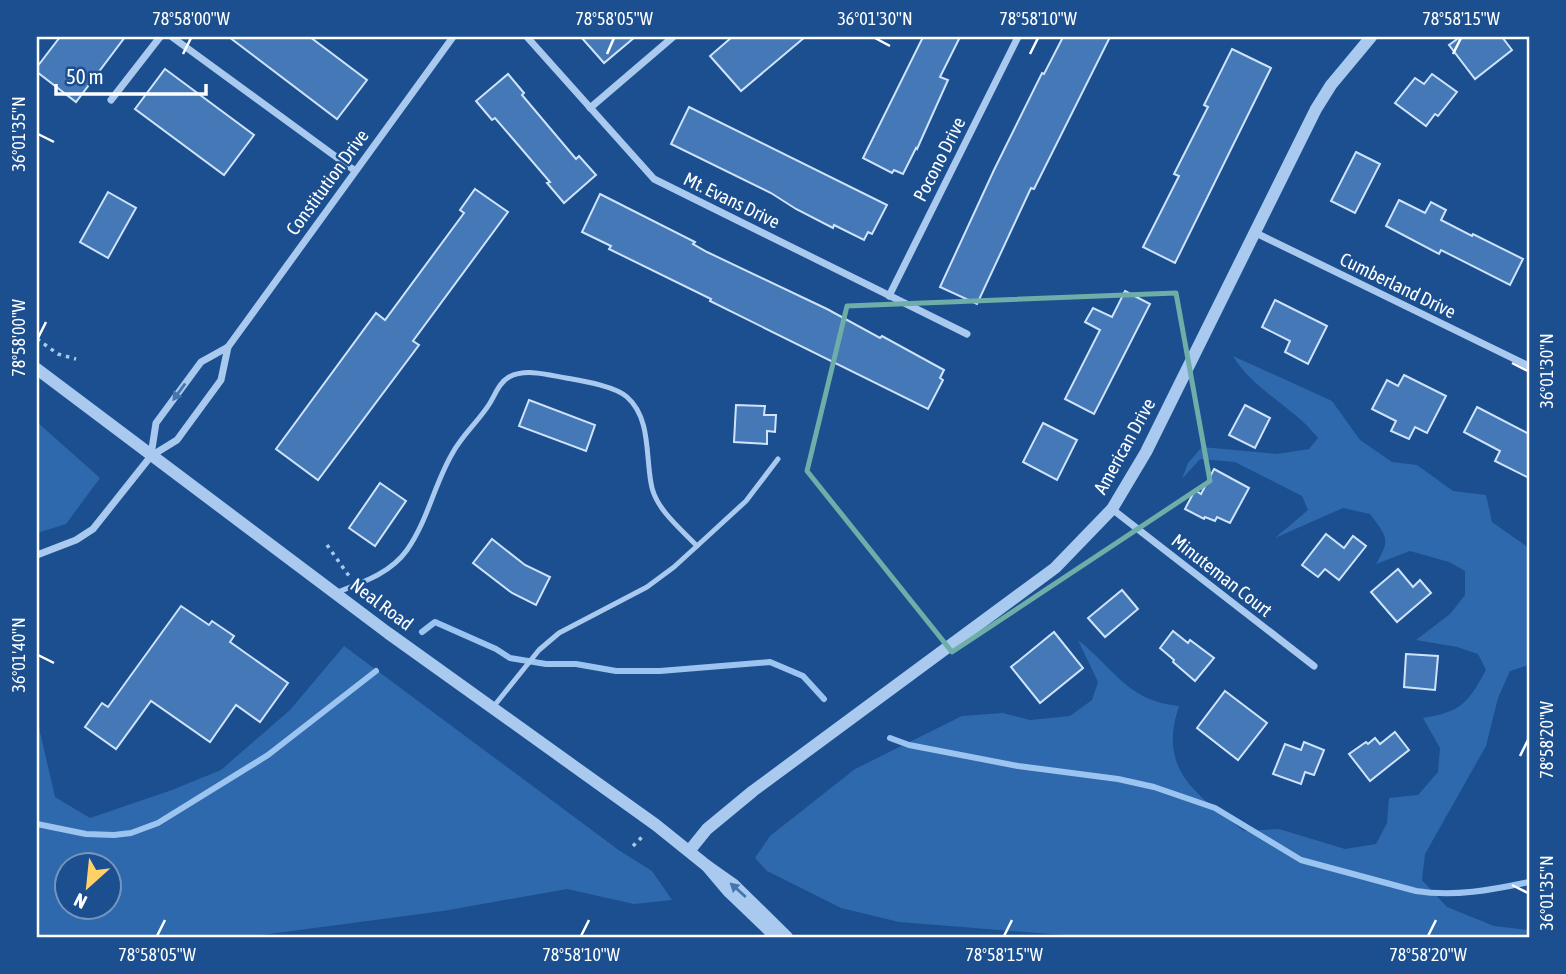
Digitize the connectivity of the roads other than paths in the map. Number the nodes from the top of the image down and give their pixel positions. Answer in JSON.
{"nodes":[{"id":1,"x":160,"y":37,"type":"edge"},
{"id":2,"x":172,"y":37,"type":"edge"},
{"id":3,"x":453,"y":37,"type":"edge"},
{"id":4,"x":527,"y":37,"type":"edge"},
{"id":5,"x":673,"y":37,"type":"edge"},
{"id":6,"x":1018,"y":37,"type":"edge"},
{"id":7,"x":1371,"y":37,"type":"edge"},
{"id":8,"x":111,"y":100,"type":"dead end"},
{"id":9,"x":590,"y":108,"type":"junction"},
{"id":10,"x":354,"y":170,"type":"junction"},
{"id":11,"x":1253,"y":232,"type":"junction"},
{"id":12,"x":888,"y":296,"type":"junction"},
{"id":13,"x":967,"y":334,"type":"dead end"},
{"id":14,"x":228,"y":347,"type":"junction"},
{"id":15,"x":1529,"y":366,"type":"edge"},
{"id":16,"x":37,"y":369,"type":"edge"},
{"id":17,"x":151,"y":456,"type":"junction"},
{"id":18,"x":778,"y":459,"type":"dead end"},
{"id":19,"x":1112,"y":509,"type":"junction"},
{"id":20,"x":697,"y":546,"type":"junction"},
{"id":21,"x":37,"y":555,"type":"edge"},
{"id":22,"x":335,"y":593,"type":"junction"},
{"id":23,"x":1314,"y":666,"type":"dead end"},
{"id":24,"x":492,"y":708,"type":"junction"},
{"id":25,"x":690,"y":850,"type":"junction"},
{"id":26,"x":707,"y":866,"type":"junction"},
{"id":27,"x":776,"y":937,"type":"edge"},
{"id":28,"x":787,"y":937,"type":"edge"}],
"edges":[{"from":1,"to":8,"type":"street"},
{"from":2,"to":10,"type":"street"},
{"from":3,"to":10,"type":"street","name":"Constitution Drive"},
{"from":4,"to":9,"type":"street","name":"Mt. Evans Drive"},
{"from":5,"to":9,"type":"street"},
{"from":6,"to":12,"type":"street","name":"Pocono Drive"},
{"from":7,"to":11,"type":"street","name":"American Drive"},
{"from":9,"to":12,"type":"street","name":"Mt. Evans Drive"},
{"from":10,"to":14,"type":"street","name":"Constitution Drive"},
{"from":11,"to":15,"type":"street","name":"Cumberland Drive"},
{"from":11,"to":19,"type":"street","name":"American Drive"},
{"from":12,"to":13,"type":"street","name":"Mt. Evans Drive"},
{"from":14,"to":17,"type":"street","name":"Constitution Drive"},
{"from":14,"to":17,"type":"street","name":"Constitution Drive","one_way":true},
{"from":16,"to":17,"type":"street","name":"Neal Road"},
{"from":17,"to":21,"type":"street"},
{"from":17,"to":22,"type":"street","name":"Neal Road"},
{"from":18,"to":20,"type":"lane"},
{"from":19,"to":23,"type":"street","name":"Minuteman Court"},
{"from":19,"to":25,"type":"street","name":"American Drive"},
{"from":20,"to":22,"type":"lane"},
{"from":20,"to":24,"type":"lane"},
{"from":22,"to":24,"type":"street","name":"Neal Road"},
{"from":24,"to":25,"type":"street","name":"Neal Road"},
{"from":25,"to":26,"type":"street","name":"Neal Road"},
{"from":26,"to":27,"type":"street","name":"Neal Road"},
{"from":28,"to":26,"type":"street","name":"Neal Road","one_way":true}]}
